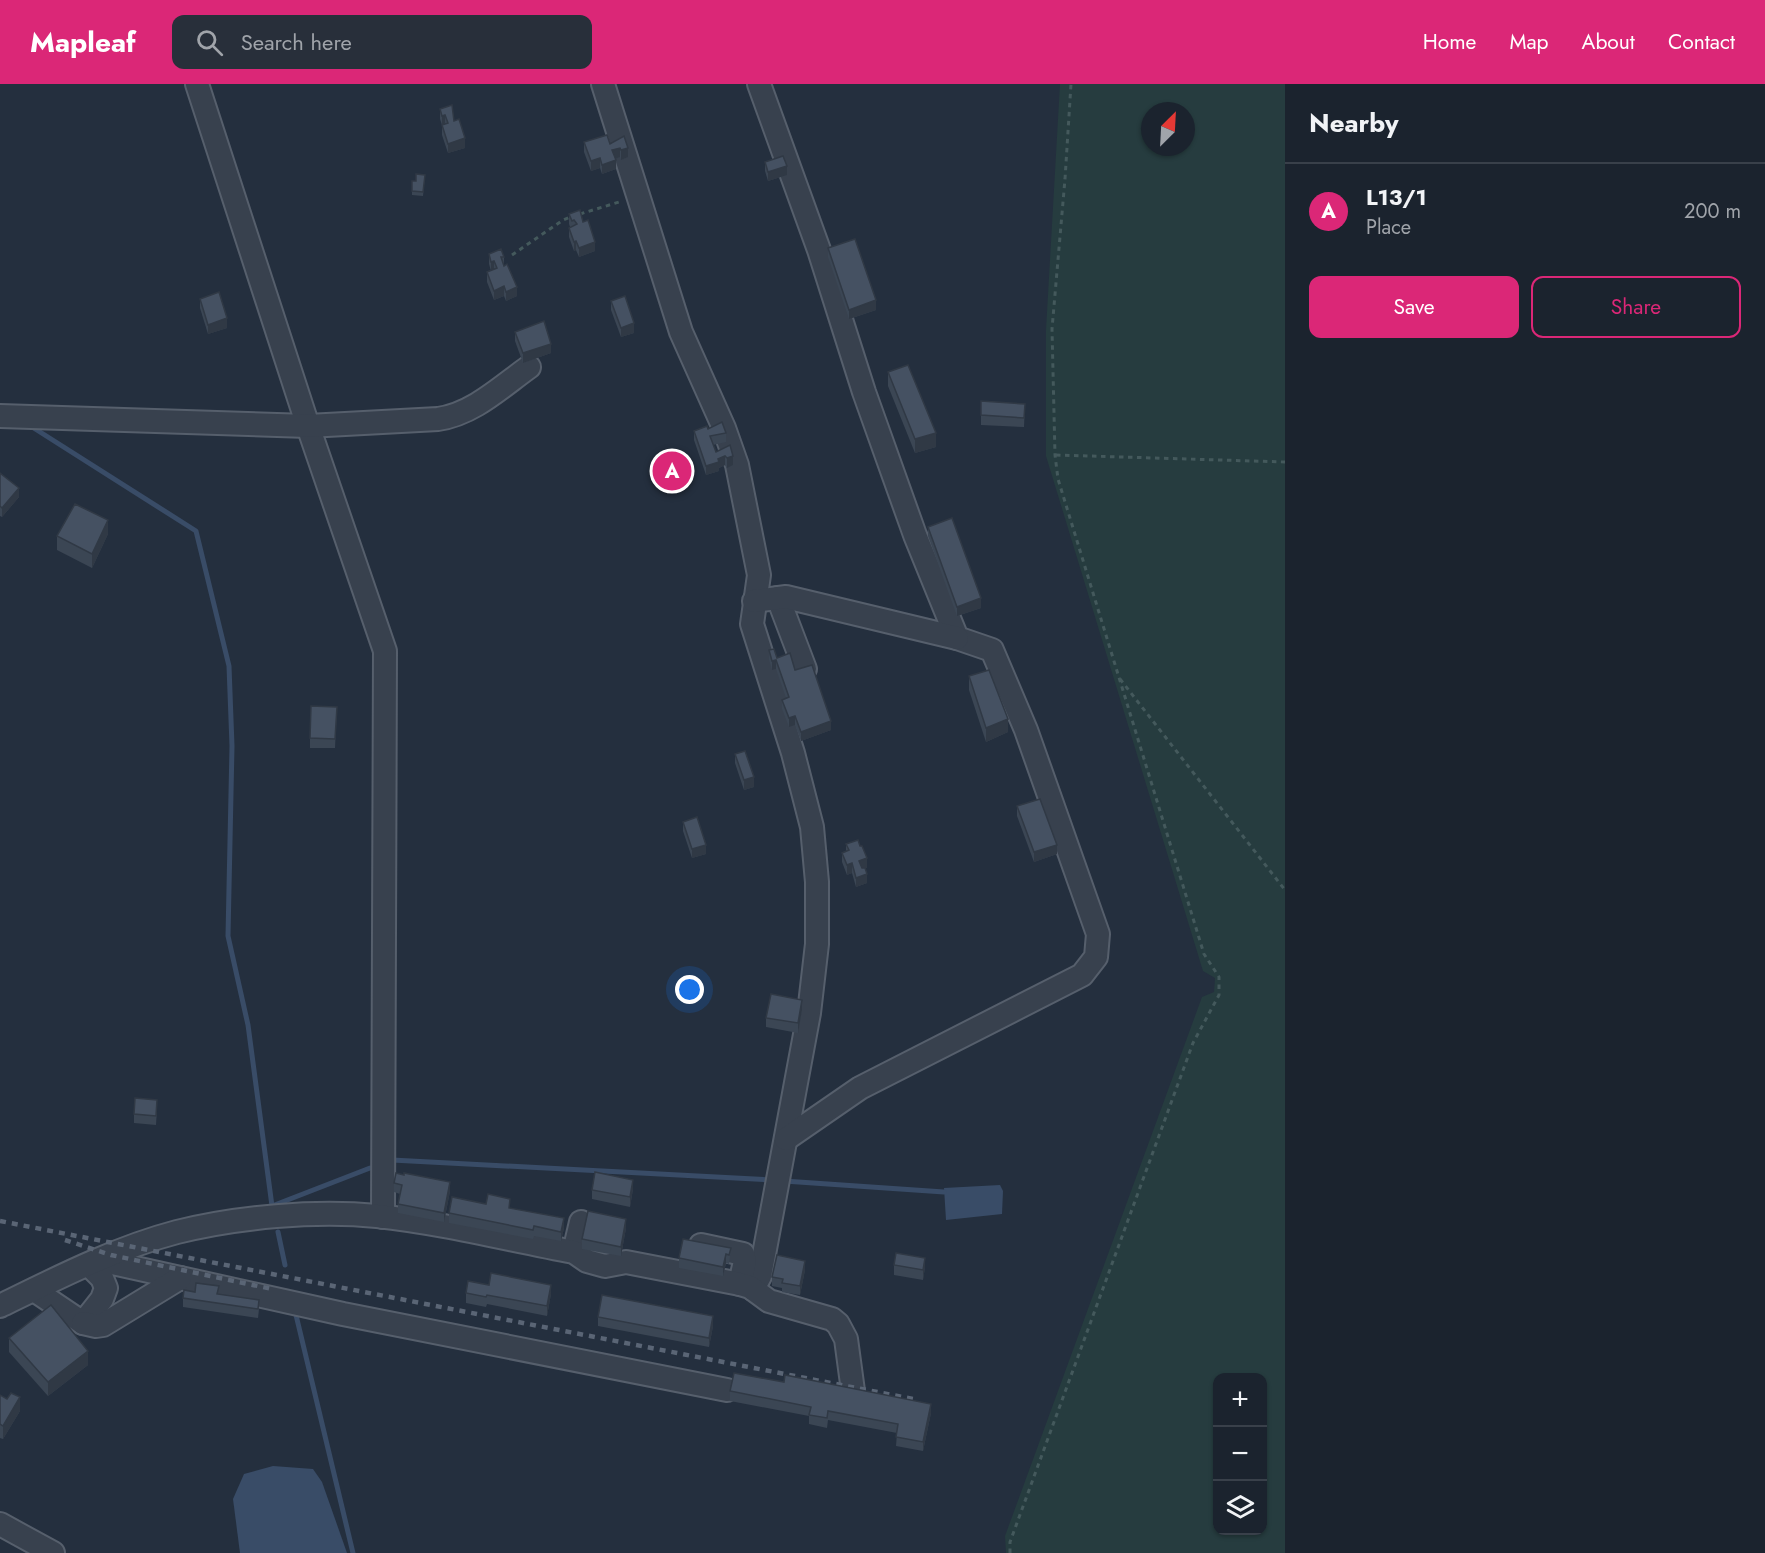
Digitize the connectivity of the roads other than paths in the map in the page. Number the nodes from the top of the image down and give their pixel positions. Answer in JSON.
{"nodes":[{"id":1,"x":197,"y":84,"type":"edge"},
{"id":2,"x":603,"y":84,"type":"edge"},
{"id":3,"x":759,"y":84,"type":"edge"},
{"id":4,"x":530,"y":367,"type":"dead end"},
{"id":5,"x":0,"y":416,"type":"edge"},
{"id":6,"x":308,"y":426,"type":"junction"},
{"id":7,"x":778,"y":598,"type":"junction"},
{"id":8,"x":754,"y":601,"type":"junction"},
{"id":9,"x":957,"y":638,"type":"junction"},
{"id":10,"x":805,"y":669,"type":"edge"},
{"id":11,"x":786,"y":1139,"type":"junction"},
{"id":12,"x":383,"y":1217,"type":"junction"},
{"id":13,"x":581,"y":1222,"type":"dead end"},
{"id":14,"x":689,"y":1243,"type":"edge"},
{"id":15,"x":574,"y":1252,"type":"junction"},
{"id":16,"x":94,"y":1263,"type":"junction"},
{"id":17,"x":180,"y":1278,"type":"junction"},
{"id":18,"x":747,"y":1286,"type":"junction"},
{"id":19,"x":34,"y":1290,"type":"junction"},
{"id":20,"x":0,"y":1306,"type":"edge"},
{"id":21,"x":83,"y":1323,"type":"junction"},
{"id":22,"x":727,"y":1390,"type":"dead end"},
{"id":23,"x":853,"y":1391,"type":"edge"},
{"id":24,"x":0,"y":1524,"type":"edge"},
{"id":25,"x":53,"y":1553,"type":"edge"}],
"edges":[{"from":1,"to":6,"type":"lane"},
{"from":2,"to":8,"type":"lane"},
{"from":3,"to":9,"type":"lane"},
{"from":4,"to":6,"type":"lane"},
{"from":5,"to":6,"type":"lane"},
{"from":6,"to":12,"type":"lane"},
{"from":7,"to":8,"type":"lane"},
{"from":7,"to":9,"type":"lane"},
{"from":7,"to":10,"type":"lane"},
{"from":8,"to":11,"type":"lane"},
{"from":9,"to":11,"type":"lane"},
{"from":11,"to":18,"type":"lane"},
{"from":12,"to":15,"type":"lane"},
{"from":12,"to":16,"type":"lane"},
{"from":13,"to":15,"type":"lane"},
{"from":14,"to":18,"type":"lane"},
{"from":15,"to":18,"type":"lane"},
{"from":16,"to":17,"type":"lane"},
{"from":16,"to":19,"type":"lane"},
{"from":16,"to":21,"type":"lane"},
{"from":17,"to":21,"type":"lane"},
{"from":17,"to":22,"type":"lane"},
{"from":18,"to":23,"type":"lane"},
{"from":19,"to":20,"type":"lane"},
{"from":19,"to":21,"type":"lane"},
{"from":24,"to":25,"type":"lane"}]}
